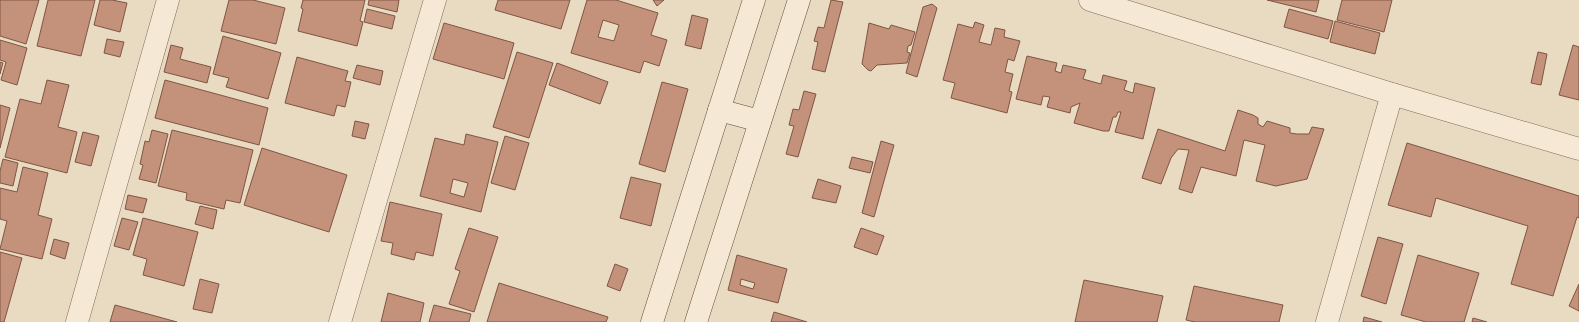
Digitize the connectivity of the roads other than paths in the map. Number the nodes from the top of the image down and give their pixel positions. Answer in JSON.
{"nodes":[{"id":1,"x":168,"y":0,"type":"edge"},
{"id":2,"x":435,"y":0,"type":"edge"},
{"id":3,"x":754,"y":0,"type":"edge"},
{"id":4,"x":799,"y":0,"type":"edge"},
{"id":5,"x":1090,"y":0,"type":"edge"},
{"id":6,"x":1392,"y":94,"type":"junction"},
{"id":7,"x":719,"y":110,"type":"junction"},
{"id":8,"x":760,"y":121,"type":"junction"},
{"id":9,"x":1579,"y":149,"type":"edge"},
{"id":10,"x":77,"y":322,"type":"edge"},
{"id":11,"x":340,"y":322,"type":"edge"},
{"id":12,"x":652,"y":322,"type":"edge"},
{"id":13,"x":696,"y":322,"type":"edge"},
{"id":14,"x":1326,"y":322,"type":"edge"}],
"edges":[{"from":1,"to":10,"type":"street"},
{"from":2,"to":11,"type":"street"},
{"from":3,"to":7,"type":"street"},
{"from":4,"to":8,"type":"street"},
{"from":5,"to":6,"type":"street"},
{"from":6,"to":9,"type":"street"},
{"from":6,"to":14,"type":"street"},
{"from":7,"to":8,"type":"street"},
{"from":7,"to":12,"type":"street"},
{"from":8,"to":13,"type":"street"}]}
